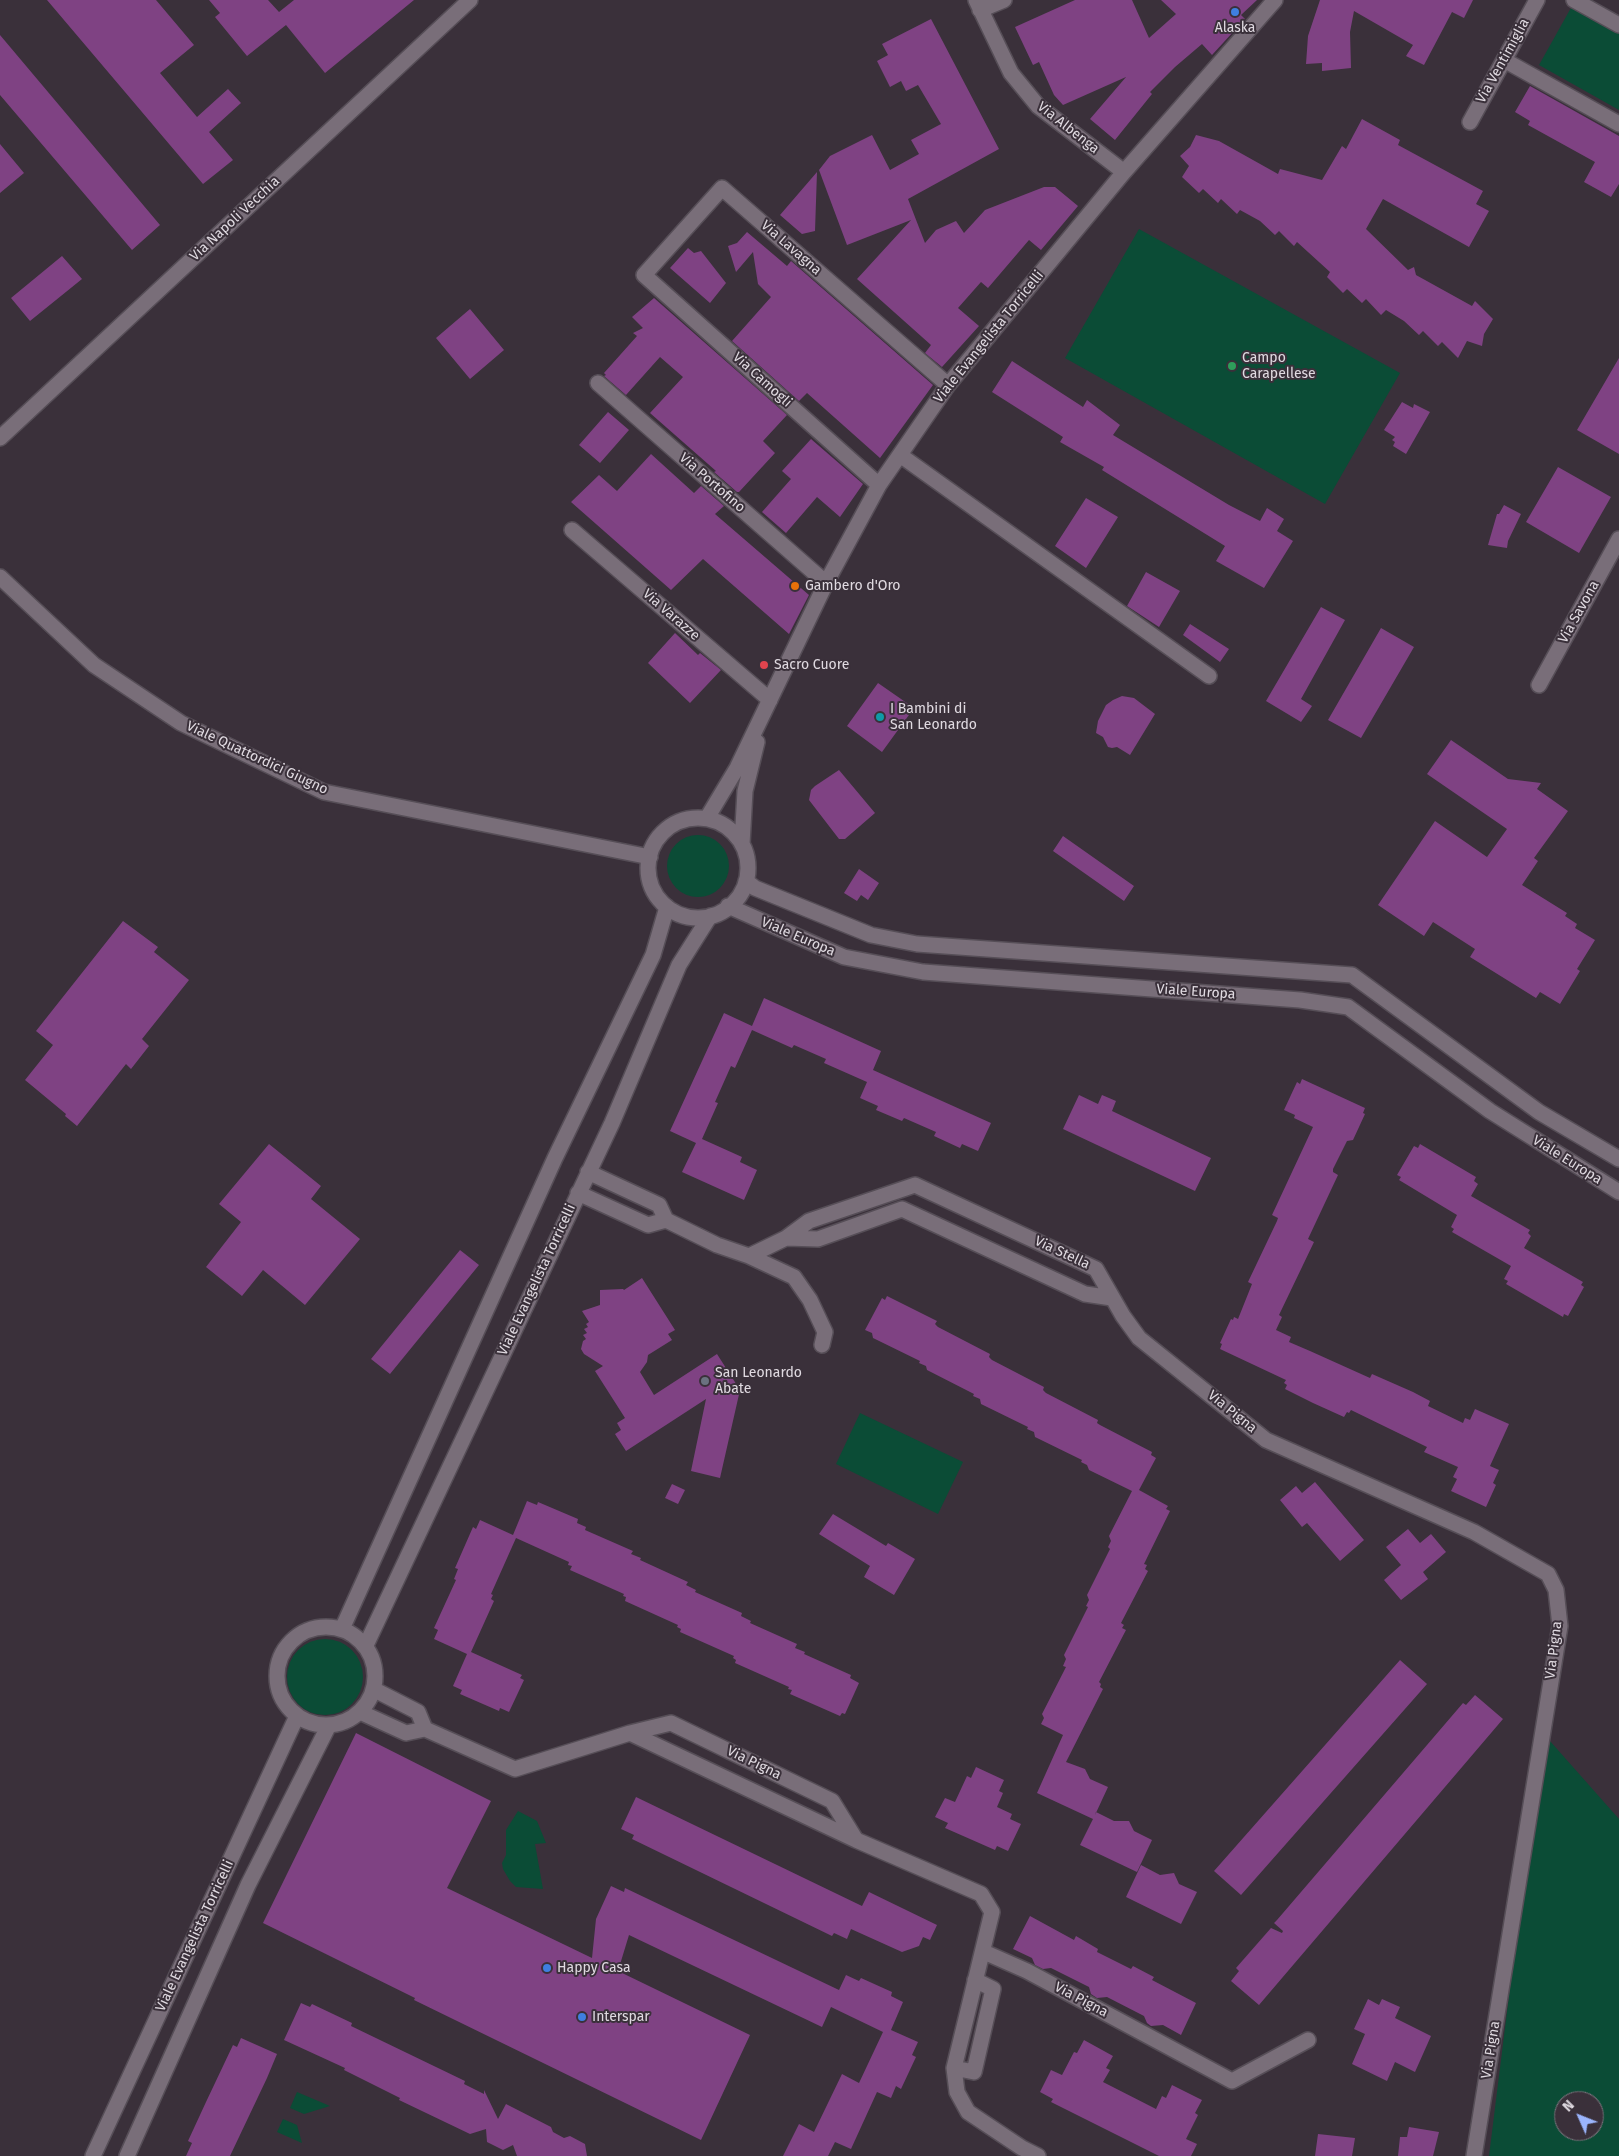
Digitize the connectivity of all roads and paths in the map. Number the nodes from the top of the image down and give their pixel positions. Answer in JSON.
{"nodes":[{"id":1,"x":470,"y":0,"type":"edge"},
{"id":2,"x":1004,"y":0,"type":"edge"},
{"id":3,"x":1274,"y":0,"type":"edge"},
{"id":4,"x":1537,"y":0,"type":"edge"},
{"id":5,"x":1574,"y":0,"type":"edge"},
{"id":6,"x":978,"y":5,"type":"edge"},
{"id":7,"x":1619,"y":25,"type":"edge"},
{"id":8,"x":1504,"y":60,"type":"junction"},
{"id":9,"x":1470,"y":122,"type":"dead end"},
{"id":10,"x":1619,"y":124,"type":"edge"},
{"id":11,"x":1124,"y":172,"type":"junction"},
{"id":12,"x":644,"y":275,"type":"joint"},
{"id":13,"x":598,"y":383,"type":"dead end"},
{"id":14,"x":948,"y":385,"type":"junction"},
{"id":15,"x":0,"y":438,"type":"edge"},
{"id":16,"x":900,"y":455,"type":"junction"},
{"id":17,"x":879,"y":485,"type":"junction"},
{"id":18,"x":572,"y":530,"type":"dead end"},
{"id":19,"x":1619,"y":539,"type":"edge"},
{"id":20,"x":0,"y":577,"type":"edge"},
{"id":21,"x":826,"y":583,"type":"junction"},
{"id":22,"x":1209,"y":676,"type":"dead end"},
{"id":23,"x":1538,"y":685,"type":"dead end"},
{"id":24,"x":767,"y":707,"type":"junction"},
{"id":25,"x":707,"y":818,"type":"junction"},
{"id":26,"x":742,"y":844,"type":"junction"},
{"id":27,"x":650,"y":857,"type":"junction"},
{"id":28,"x":746,"y":881,"type":"junction"},
{"id":29,"x":728,"y":906,"type":"junction"},
{"id":30,"x":667,"y":907,"type":"junction"},
{"id":31,"x":710,"y":916,"type":"junction"},
{"id":32,"x":1619,"y":1159,"type":"edge"},
{"id":33,"x":588,"y":1172,"type":"junction"},
{"id":34,"x":1619,"y":1192,"type":"edge"},
{"id":35,"x":578,"y":1193,"type":"junction"},
{"id":36,"x":666,"y":1220,"type":"junction"},
{"id":37,"x":786,"y":1238,"type":"junction"},
{"id":38,"x":750,"y":1256,"type":"junction"},
{"id":39,"x":1112,"y":1298,"type":"junction"},
{"id":40,"x":822,"y":1345,"type":"dead end"},
{"id":41,"x":342,"y":1628,"type":"junction"},
{"id":42,"x":366,"y":1645,"type":"junction"},
{"id":43,"x":375,"y":1690,"type":"junction"},
{"id":44,"x":360,"y":1712,"type":"junction"},
{"id":45,"x":297,"y":1716,"type":"junction"},
{"id":46,"x":329,"y":1725,"type":"junction"},
{"id":47,"x":425,"y":1730,"type":"junction"},
{"id":48,"x":630,"y":1733,"type":"junction"},
{"id":49,"x":856,"y":1840,"type":"junction"},
{"id":50,"x":984,"y":1952,"type":"junction"},
{"id":51,"x":1308,"y":2040,"type":"dead end"},
{"id":52,"x":92,"y":2156,"type":"edge"},
{"id":53,"x":127,"y":2156,"type":"edge"},
{"id":54,"x":1038,"y":2156,"type":"edge"},
{"id":55,"x":1474,"y":2156,"type":"edge"}],
"edges":[{"from":1,"to":15,"type":"street","name":"Via Napoli Vecchia"},
{"from":2,"to":6,"type":"street"},
{"from":3,"to":11,"type":"street","name":"Viale Evangelista Torricelli"},
{"from":4,"to":8,"type":"street","name":"Via Ventimiglia"},
{"from":5,"to":7,"type":"street"},
{"from":6,"to":11,"type":"street","name":"Via Albenga"},
{"from":8,"to":9,"type":"street","name":"Via Ventimiglia"},
{"from":8,"to":10,"type":"street"},
{"from":11,"to":14,"type":"street","name":"Viale Evangelista Torricelli"},
{"from":12,"to":14,"type":"street","name":"Via Lavagna"},
{"from":12,"to":17,"type":"street","name":"Via Camogli"},
{"from":13,"to":21,"type":"street","name":"Via Portofino"},
{"from":14,"to":16,"type":"street","name":"Viale Evangelista Torricelli"},
{"from":16,"to":17,"type":"street","name":"Viale Evangelista Torricelli"},
{"from":16,"to":22,"type":"street"},
{"from":17,"to":21,"type":"street","name":"Viale Evangelista Torricelli"},
{"from":18,"to":24,"type":"street","name":"Via Varazze"},
{"from":19,"to":23,"type":"street","name":"Via Savona"},
{"from":20,"to":27,"type":"street","name":"Viale Quattordici Giugno"},
{"from":21,"to":24,"type":"street","name":"Viale Evangelista Torricelli"},
{"from":24,"to":25,"type":"street","name":"Viale Evangelista Torricelli"},
{"from":24,"to":26,"type":"street","name":"Viale Evangelista Torricelli"},
{"from":25,"to":26,"type":"street"},
{"from":25,"to":27,"type":"street"},
{"from":26,"to":28,"type":"street","name":"Viale Evangelista Torricelli"},
{"from":27,"to":30,"type":"street"},
{"from":28,"to":29,"type":"street","name":"Viale Evangelista Torricelli"},
{"from":28,"to":32,"type":"street","name":"Viale Europa"},
{"from":29,"to":31,"type":"street","name":"Viale Evangelista Torricelli"},
{"from":29,"to":34,"type":"street","name":"Viale Europa"},
{"from":30,"to":31,"type":"street"},
{"from":30,"to":41,"type":"street"},
{"from":31,"to":33,"type":"street","name":"Viale Evangelista Torricelli"},
{"from":33,"to":35,"type":"street","name":"Viale Evangelista Torricelli"},
{"from":33,"to":36,"type":"street"},
{"from":35,"to":36,"type":"street"},
{"from":35,"to":42,"type":"street","name":"Viale Evangelista Torricelli"},
{"from":36,"to":38,"type":"street"},
{"from":37,"to":38,"type":"street","name":"Via Stella"},
{"from":37,"to":39,"type":"street","name":"Via Stella"},
{"from":37,"to":39,"type":"street","name":"Via Stella"},
{"from":38,"to":40,"type":"street"},
{"from":39,"to":55,"type":"street","name":"Via Pigna"},
{"from":41,"to":42,"type":"street"},
{"from":41,"to":45,"type":"street"},
{"from":42,"to":43,"type":"street"},
{"from":43,"to":44,"type":"street"},
{"from":43,"to":47,"type":"street"},
{"from":44,"to":46,"type":"street"},
{"from":44,"to":47,"type":"street","name":"Via Pigna"},
{"from":45,"to":46,"type":"street"},
{"from":45,"to":52,"type":"street","name":"Viale Evangelista Torricelli"},
{"from":46,"to":53,"type":"street","name":"Viale Evangelista Torricelli"},
{"from":47,"to":48,"type":"street","name":"Via Pigna"},
{"from":48,"to":49,"type":"street","name":"Via Pigna"},
{"from":48,"to":49,"type":"street","name":"Via Pigna"},
{"from":49,"to":50,"type":"street","name":"Via Pigna"},
{"from":50,"to":51,"type":"street","name":"Via Pigna"},
{"from":50,"to":54,"type":"street","name":"Via Pigna"}]}
